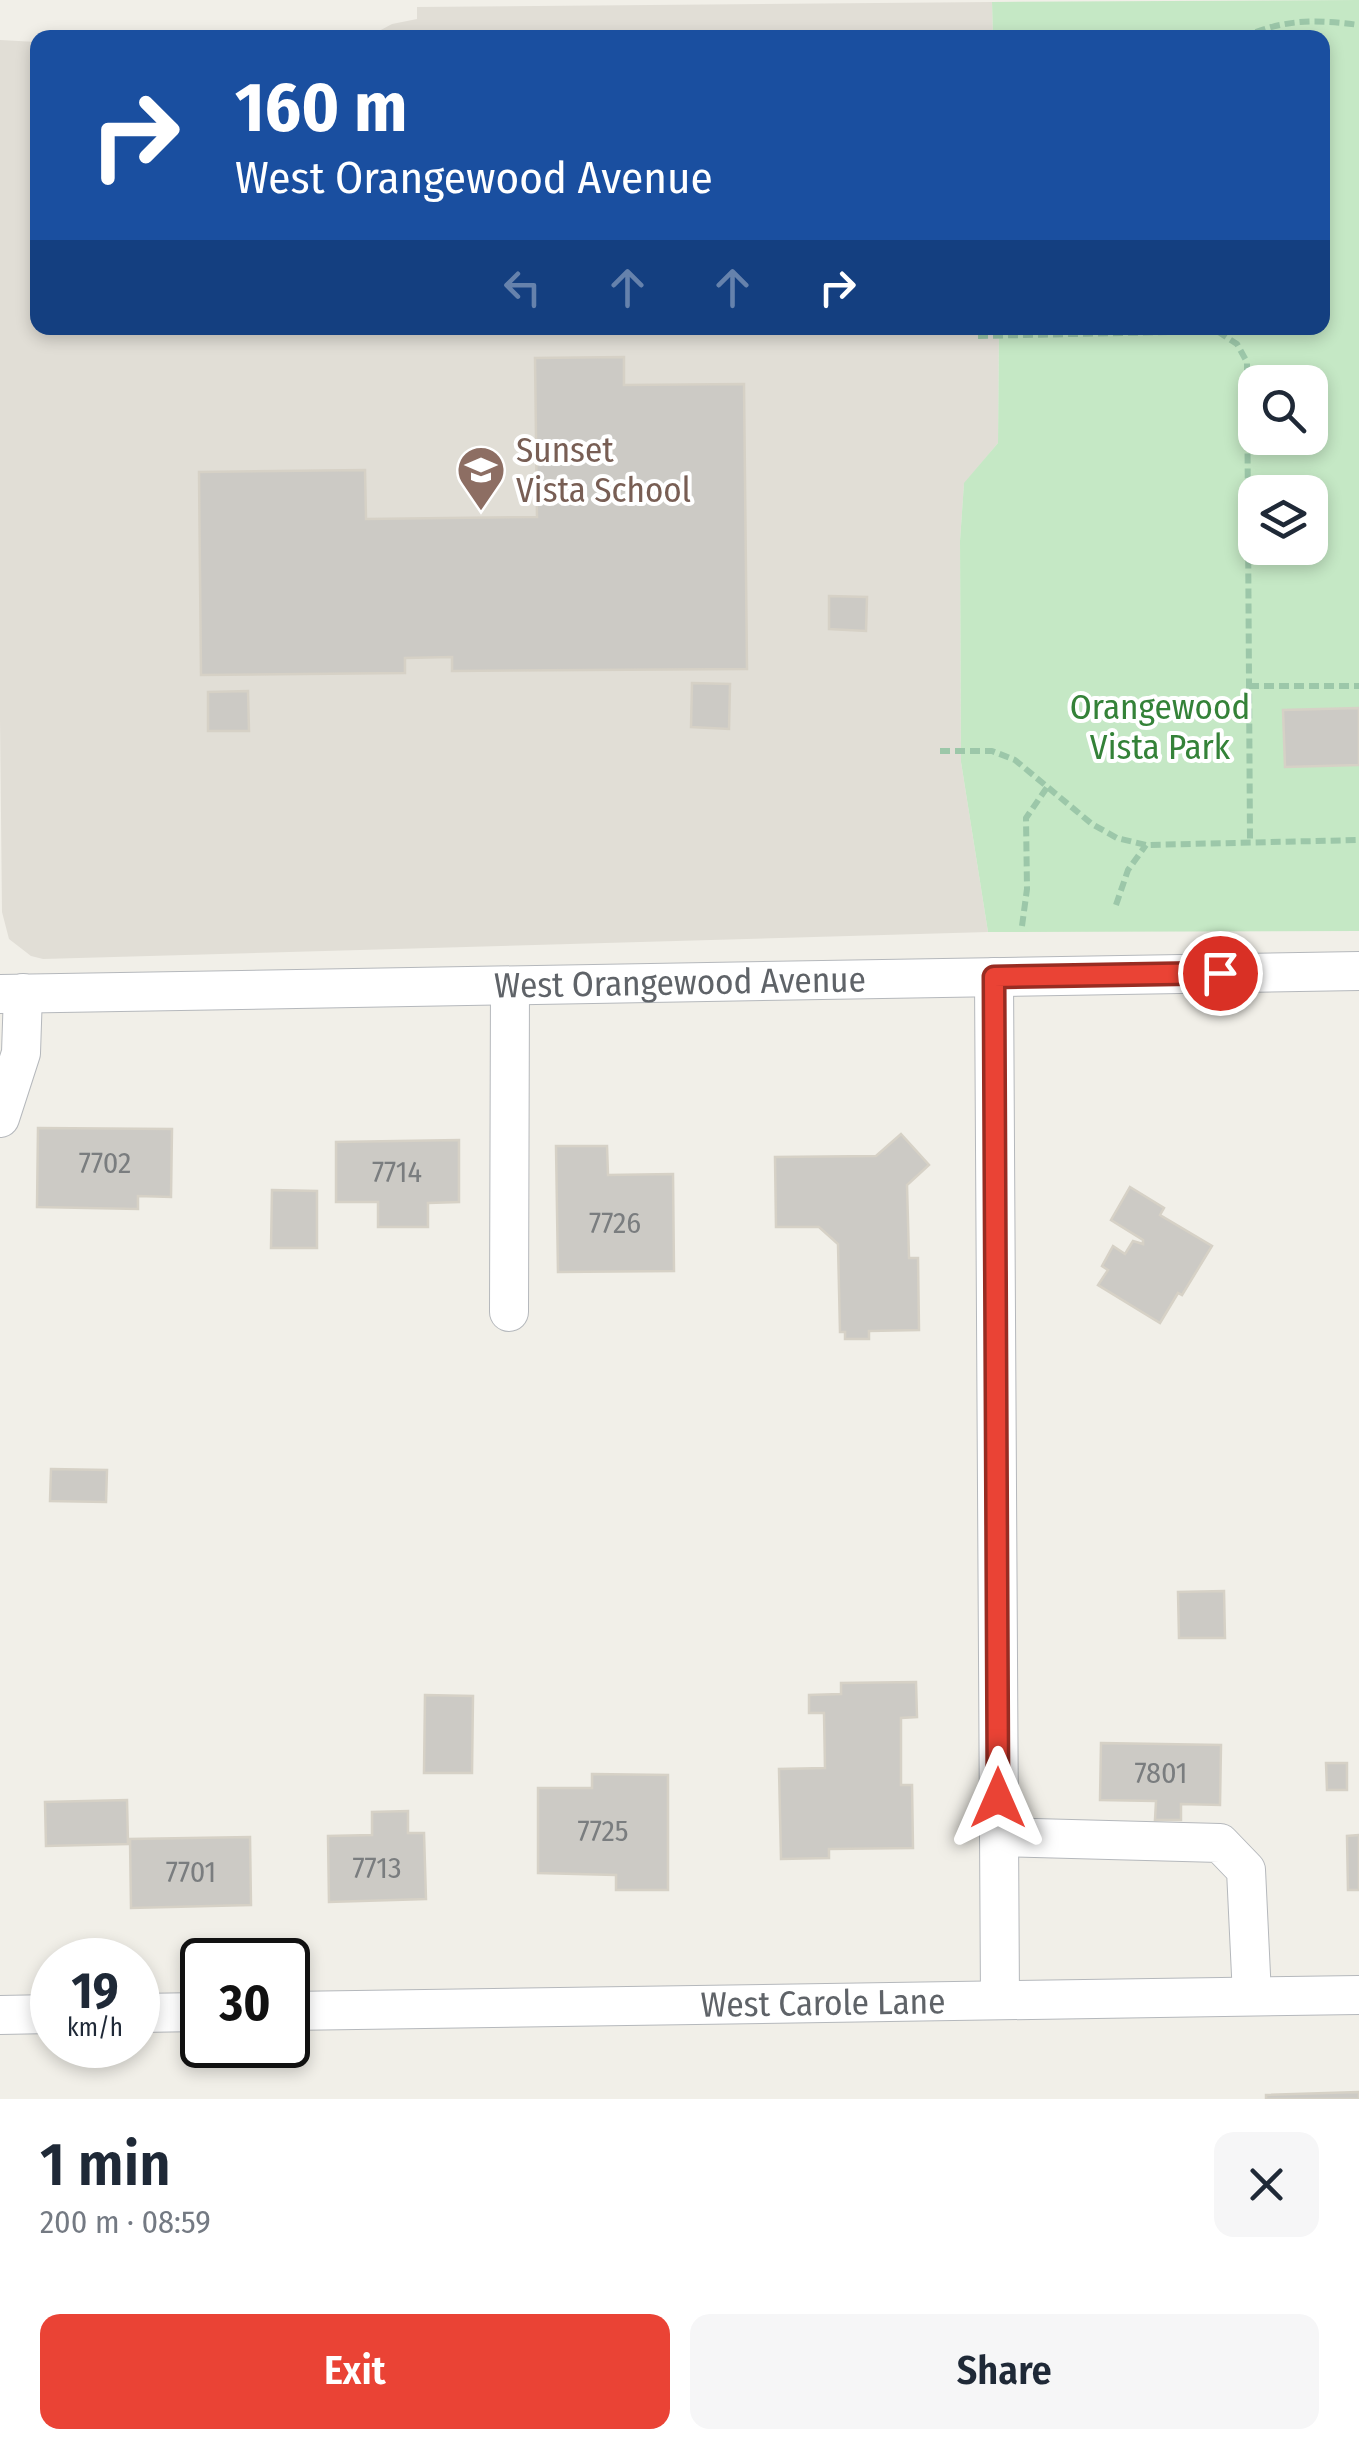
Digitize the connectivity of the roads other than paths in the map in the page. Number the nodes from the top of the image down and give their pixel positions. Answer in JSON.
{"nodes":[{"id":1,"x":1359,"y":971,"type":"edge"},
{"id":2,"x":994,"y":977,"type":"junction"},
{"id":3,"x":510,"y":986,"type":"junction"},
{"id":4,"x":12,"y":994,"type":"edge"},
{"id":5,"x":0,"y":1118,"type":"edge"},
{"id":6,"x":509,"y":1312,"type":"dead end"},
{"id":7,"x":999,"y":1837,"type":"junction"},
{"id":8,"x":1359,"y":1995,"type":"edge"},
{"id":9,"x":1252,"y":1996,"type":"junction"},
{"id":10,"x":1000,"y":2000,"type":"junction"},
{"id":11,"x":310,"y":2011,"type":"edge"},
{"id":12,"x":30,"y":2014,"type":"edge"},
{"id":13,"x":0,"y":2015,"type":"edge"}],
"edges":[{"from":1,"to":2,"type":"street","name":"West Orangewood Avenue"},
{"from":2,"to":3,"type":"street","name":"West Orangewood Avenue"},
{"from":2,"to":7,"type":"street"},
{"from":3,"to":4,"type":"street","name":"West Orangewood Avenue"},
{"from":3,"to":6,"type":"street"},
{"from":4,"to":5,"type":"street"},
{"from":7,"to":9,"type":"street"},
{"from":7,"to":10,"type":"street"},
{"from":8,"to":9,"type":"street","name":"West Carole Lane"},
{"from":9,"to":10,"type":"street","name":"West Carole Lane"},
{"from":10,"to":11,"type":"street","name":"West Carole Lane"},
{"from":12,"to":13,"type":"street"}]}
